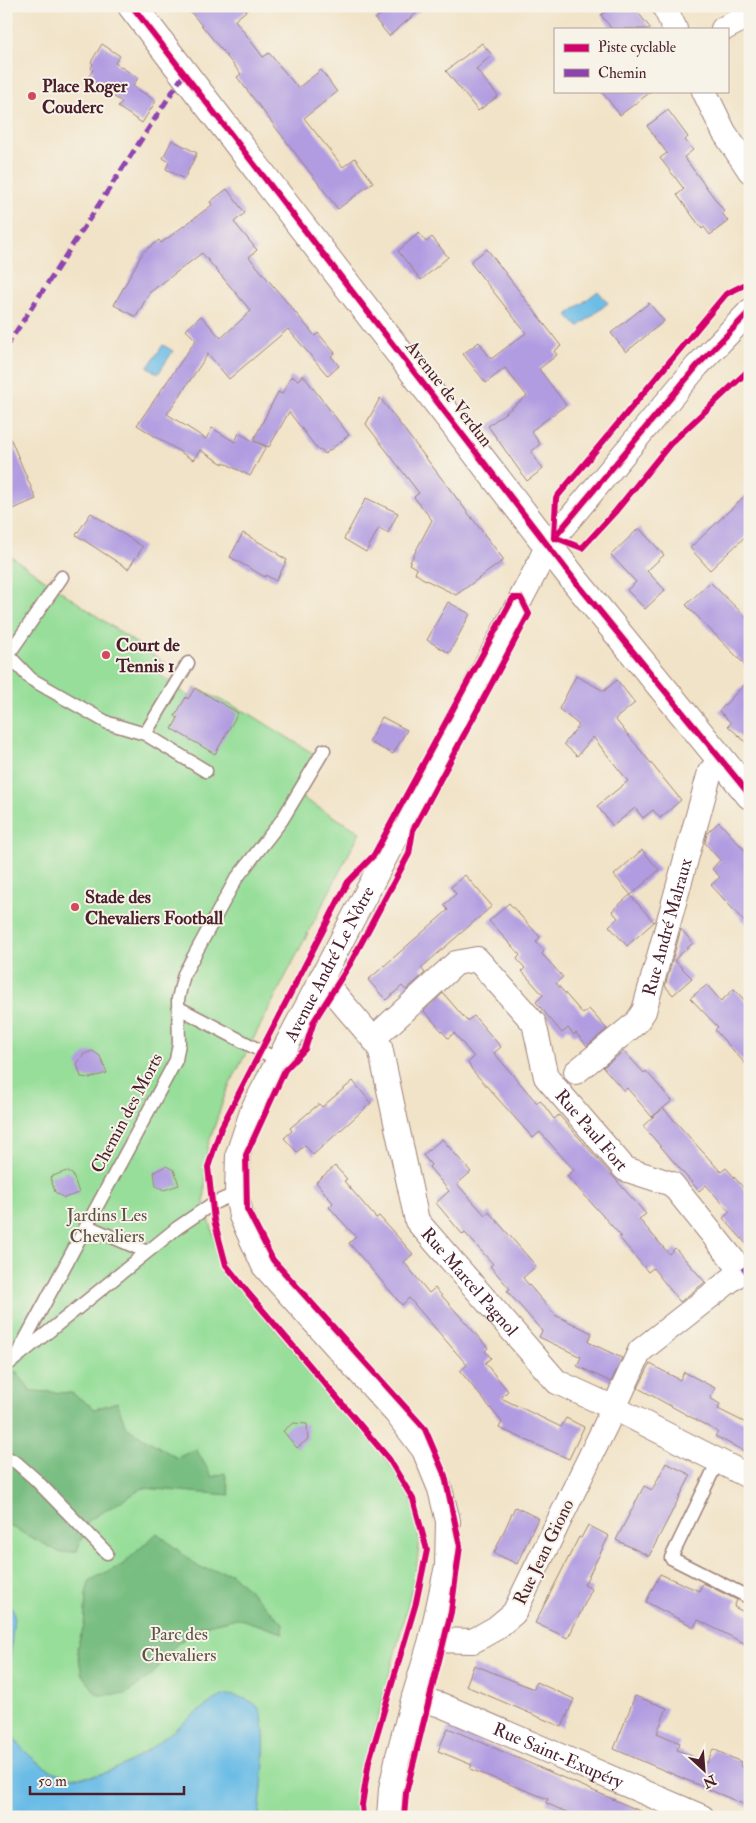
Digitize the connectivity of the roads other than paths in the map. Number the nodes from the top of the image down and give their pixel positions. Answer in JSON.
{"nodes":[{"id":1,"x":132,"y":6,"type":"edge"},
{"id":2,"x":664,"y":6,"type":"edge"},
{"id":3,"x":750,"y":16,"type":"edge"},
{"id":4,"x":675,"y":28,"type":"edge"},
{"id":5,"x":725,"y":28,"type":"edge"},
{"id":6,"x":704,"y":92,"type":"edge"},
{"id":7,"x":750,"y":171,"type":"edge"},
{"id":8,"x":750,"y":311,"type":"edge"},
{"id":9,"x":547,"y":546,"type":"junction"},
{"id":10,"x":62,"y":577,"type":"dead end"},
{"id":11,"x":188,"y":664,"type":"dead end"},
{"id":12,"x":144,"y":734,"type":"junction"},
{"id":13,"x":324,"y":750,"type":"dead end"},
{"id":14,"x":721,"y":760,"type":"junction"},
{"id":15,"x":206,"y":771,"type":"dead end"},
{"id":16,"x":750,"y":795,"type":"edge"},
{"id":17,"x":322,"y":978,"type":"junction"},
{"id":18,"x":178,"y":1008,"type":"junction"},
{"id":19,"x":373,"y":1039,"type":"junction"},
{"id":20,"x":278,"y":1060,"type":"junction"},
{"id":21,"x":576,"y":1072,"type":"dead end"},
{"id":22,"x":237,"y":1193,"type":"junction"},
{"id":23,"x":87,"y":1226,"type":"junction"},
{"id":24,"x":147,"y":1252,"type":"junction"},
{"id":25,"x":10,"y":1363,"type":"edge"},
{"id":26,"x":614,"y":1408,"type":"junction"},
{"id":27,"x":6,"y":1457,"type":"edge"},
{"id":28,"x":718,"y":1461,"type":"junction"},
{"id":29,"x":750,"y":1477,"type":"edge"},
{"id":30,"x":107,"y":1553,"type":"dead end"},
{"id":31,"x":750,"y":1598,"type":"edge"},
{"id":32,"x":431,"y":1640,"type":"junction"},
{"id":33,"x":414,"y":1697,"type":"junction"},
{"id":34,"x":389,"y":1817,"type":"edge"},
{"id":35,"x":702,"y":1817,"type":"edge"}],
"edges":[{"from":1,"to":9,"type":"main road","name":"Avenue de Verdun"},
{"from":2,"to":4,"type":"street"},
{"from":3,"to":5,"type":"street"},
{"from":6,"to":7,"type":"street"},
{"from":8,"to":9,"type":"street","name":"Avenue André Le Nôtre"},
{"from":9,"to":14,"type":"main road","name":"Avenue de Verdun"},
{"from":9,"to":17,"type":"street","name":"Avenue André Le Nôtre"},
{"from":10,"to":12,"type":"lane"},
{"from":11,"to":12,"type":"lane"},
{"from":12,"to":15,"type":"lane"},
{"from":13,"to":18,"type":"lane","name":"Chemin des Morts"},
{"from":14,"to":16,"type":"main road","name":"Avenue de Verdun"},
{"from":14,"to":21,"type":"street","name":"Rue André Malraux"},
{"from":17,"to":19,"type":"street","name":"Rue Marcel Pagnol"},
{"from":17,"to":20,"type":"street","name":"Avenue André Le Nôtre"},
{"from":18,"to":20,"type":"lane"},
{"from":18,"to":23,"type":"lane","name":"Chemin des Morts"},
{"from":19,"to":26,"type":"street","name":"Rue Marcel Pagnol"},
{"from":19,"to":26,"type":"street","name":"Rue Paul Fort"},
{"from":20,"to":22,"type":"street","name":"Avenue André Le Nôtre"},
{"from":22,"to":24,"type":"lane"},
{"from":22,"to":32,"type":"street","name":"Avenue André Le Nôtre"},
{"from":23,"to":24,"type":"lane"},
{"from":23,"to":25,"type":"lane","name":"Chemin des Morts"},
{"from":24,"to":25,"type":"lane"},
{"from":26,"to":28,"type":"street","name":"Rue Marcel Pagnol"},
{"from":26,"to":32,"type":"street","name":"Rue Jean Giono"},
{"from":27,"to":30,"type":"lane"},
{"from":28,"to":29,"type":"street","name":"Rue Marcel Pagnol"},
{"from":28,"to":31,"type":"lane"},
{"from":32,"to":33,"type":"street","name":"Avenue André Le Nôtre"},
{"from":33,"to":34,"type":"street","name":"Avenue André Le Nôtre"},
{"from":33,"to":35,"type":"street","name":"Rue Saint-Exupéry"}]}
